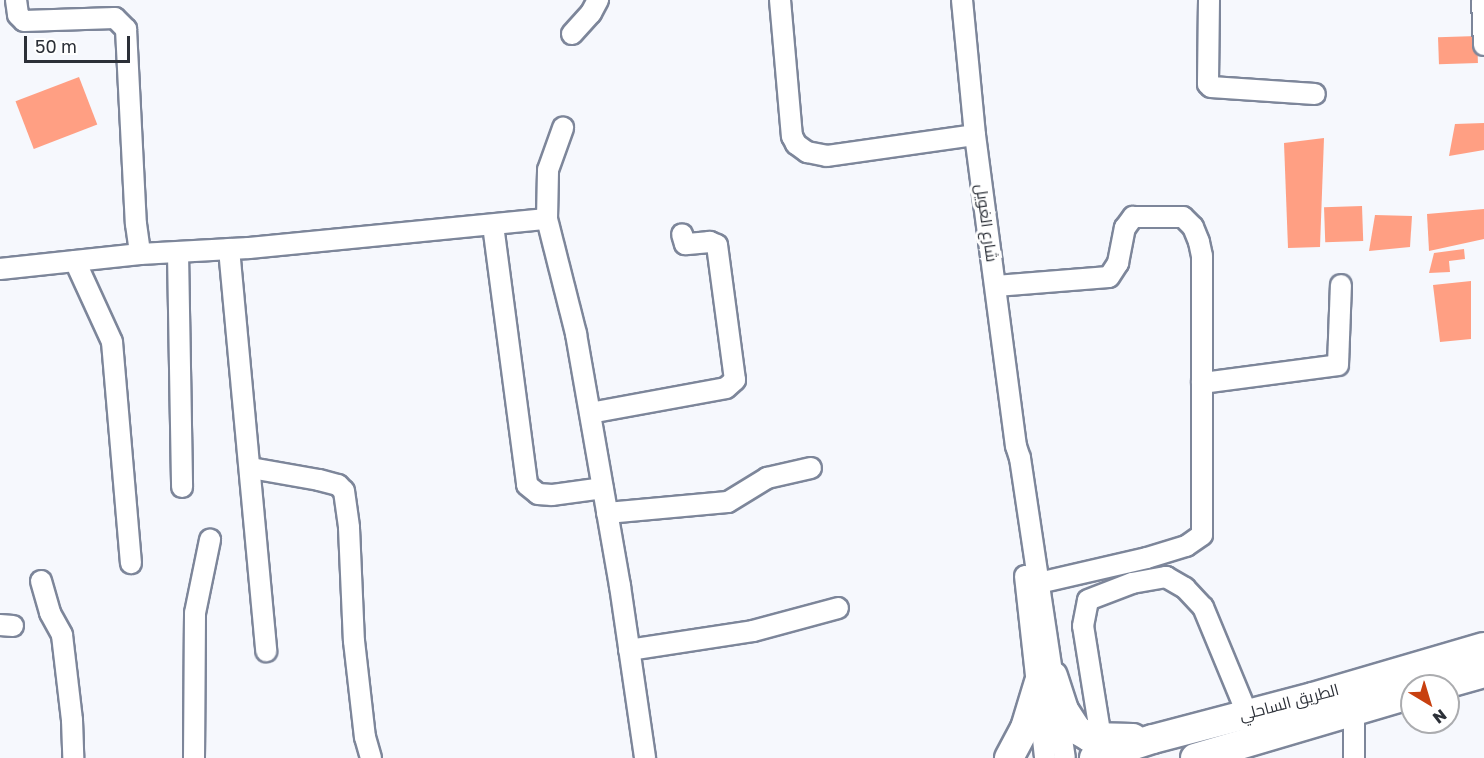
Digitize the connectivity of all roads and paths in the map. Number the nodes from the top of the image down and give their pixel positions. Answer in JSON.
{"nodes":[{"id":1,"x":16,"y":0,"type":"edge"},
{"id":2,"x":598,"y":0,"type":"edge"},
{"id":3,"x":780,"y":0,"type":"edge"},
{"id":4,"x":962,"y":0,"type":"edge"},
{"id":5,"x":1209,"y":0,"type":"edge"},
{"id":6,"x":1482,"y":0,"type":"edge"},
{"id":7,"x":573,"y":34,"type":"dead end"},
{"id":8,"x":1484,"y":45,"type":"edge"},
{"id":9,"x":1315,"y":94,"type":"dead end"},
{"id":10,"x":563,"y":128,"type":"dead end"},
{"id":11,"x":975,"y":135,"type":"junction"},
{"id":12,"x":547,"y":219,"type":"junction"},
{"id":13,"x":493,"y":225,"type":"junction"},
{"id":14,"x":682,"y":234,"type":"dead end"},
{"id":15,"x":229,"y":249,"type":"junction"},
{"id":16,"x":140,"y":254,"type":"junction"},
{"id":17,"x":178,"y":254,"type":"junction"},
{"id":18,"x":75,"y":261,"type":"junction"},
{"id":19,"x":0,"y":268,"type":"edge"},
{"id":20,"x":996,"y":285,"type":"junction"},
{"id":21,"x":1341,"y":285,"type":"dead end"},
{"id":22,"x":1202,"y":383,"type":"junction"},
{"id":23,"x":590,"y":413,"type":"junction"},
{"id":24,"x":1016,"y":446,"type":"junction"},
{"id":25,"x":251,"y":468,"type":"junction"},
{"id":26,"x":811,"y":468,"type":"dead end"},
{"id":27,"x":182,"y":486,"type":"dead end"},
{"id":28,"x":603,"y":488,"type":"junction"},
{"id":29,"x":607,"y":513,"type":"junction"},
{"id":30,"x":210,"y":540,"type":"dead end"},
{"id":31,"x":131,"y":563,"type":"dead end"},
{"id":32,"x":41,"y":581,"type":"dead end"},
{"id":33,"x":1039,"y":583,"type":"junction"},
{"id":34,"x":838,"y":608,"type":"dead end"},
{"id":35,"x":1484,"y":647,"type":"edge"},
{"id":36,"x":629,"y":650,"type":"junction"},
{"id":37,"x":266,"y":651,"type":"dead end"},
{"id":38,"x":1484,"y":673,"type":"edge"},
{"id":39,"x":1046,"y":679,"type":"junction"},
{"id":40,"x":1460,"y":680,"type":"edge"},
{"id":41,"x":1400,"y":698,"type":"edge"},
{"id":42,"x":1354,"y":711,"type":"junction"},
{"id":43,"x":1247,"y":713,"type":"junction"},
{"id":44,"x":1098,"y":748,"type":"edge"},
{"id":45,"x":73,"y":758,"type":"edge"},
{"id":46,"x":194,"y":758,"type":"edge"},
{"id":47,"x":371,"y":758,"type":"edge"},
{"id":48,"x":645,"y":758,"type":"edge"},
{"id":49,"x":1009,"y":758,"type":"edge"},
{"id":50,"x":1045,"y":758,"type":"edge"},
{"id":51,"x":1065,"y":758,"type":"edge"},
{"id":52,"x":1195,"y":758,"type":"edge"},
{"id":53,"x":1354,"y":758,"type":"edge"}],
"edges":[{"from":1,"to":16,"type":"street"},
{"from":2,"to":7,"type":"street"},
{"from":3,"to":11,"type":"street"},
{"from":4,"to":11,"type":"street","name":"شارع الغويل"},
{"from":5,"to":9,"type":"street"},
{"from":6,"to":8,"type":"street"},
{"from":10,"to":12,"type":"street"},
{"from":11,"to":20,"type":"street","name":"شارع الغويل"},
{"from":12,"to":13,"type":"street"},
{"from":12,"to":23,"type":"street"},
{"from":13,"to":15,"type":"street"},
{"from":13,"to":28,"type":"street"},
{"from":14,"to":23,"type":"street"},
{"from":15,"to":17,"type":"street"},
{"from":15,"to":25,"type":"street"},
{"from":16,"to":17,"type":"street"},
{"from":16,"to":18,"type":"street"},
{"from":17,"to":27,"type":"street"},
{"from":18,"to":19,"type":"street"},
{"from":18,"to":31,"type":"street"},
{"from":20,"to":22,"type":"street"},
{"from":20,"to":24,"type":"street","name":"شارع الغويل"},
{"from":21,"to":22,"type":"street"},
{"from":22,"to":33,"type":"street"},
{"from":23,"to":28,"type":"street"},
{"from":24,"to":33,"type":"street","name":"شارع الغويل"},
{"from":24,"to":39,"type":"street","name":"شارع الغويل"},
{"from":25,"to":37,"type":"street"},
{"from":25,"to":47,"type":"street"},
{"from":26,"to":29,"type":"street"},
{"from":28,"to":29,"type":"street"},
{"from":29,"to":36,"type":"street"},
{"from":30,"to":46,"type":"street"},
{"from":32,"to":45,"type":"street"},
{"from":33,"to":39,"type":"street","name":"شارع الغويل"},
{"from":34,"to":36,"type":"street"},
{"from":35,"to":43,"type":"highway","name":"الطريق الساحلي"},
{"from":36,"to":48,"type":"street"},
{"from":38,"to":40,"type":"highway"},
{"from":39,"to":44,"type":"highway"},
{"from":39,"to":49,"type":"highway"},
{"from":39,"to":50,"type":"street","name":"شارع الغويل"},
{"from":39,"to":51,"type":"street","name":"شارع الغويل"},
{"from":41,"to":42,"type":"highway","name":"الطريق الساحلي"},
{"from":42,"to":52,"type":"highway","name":"الطريق الساحلي"},
{"from":42,"to":53,"type":"street"},
{"from":43,"to":44,"type":"highway","name":"الطريق الساحلي"},
{"from":43,"to":44,"type":"street"}]}
